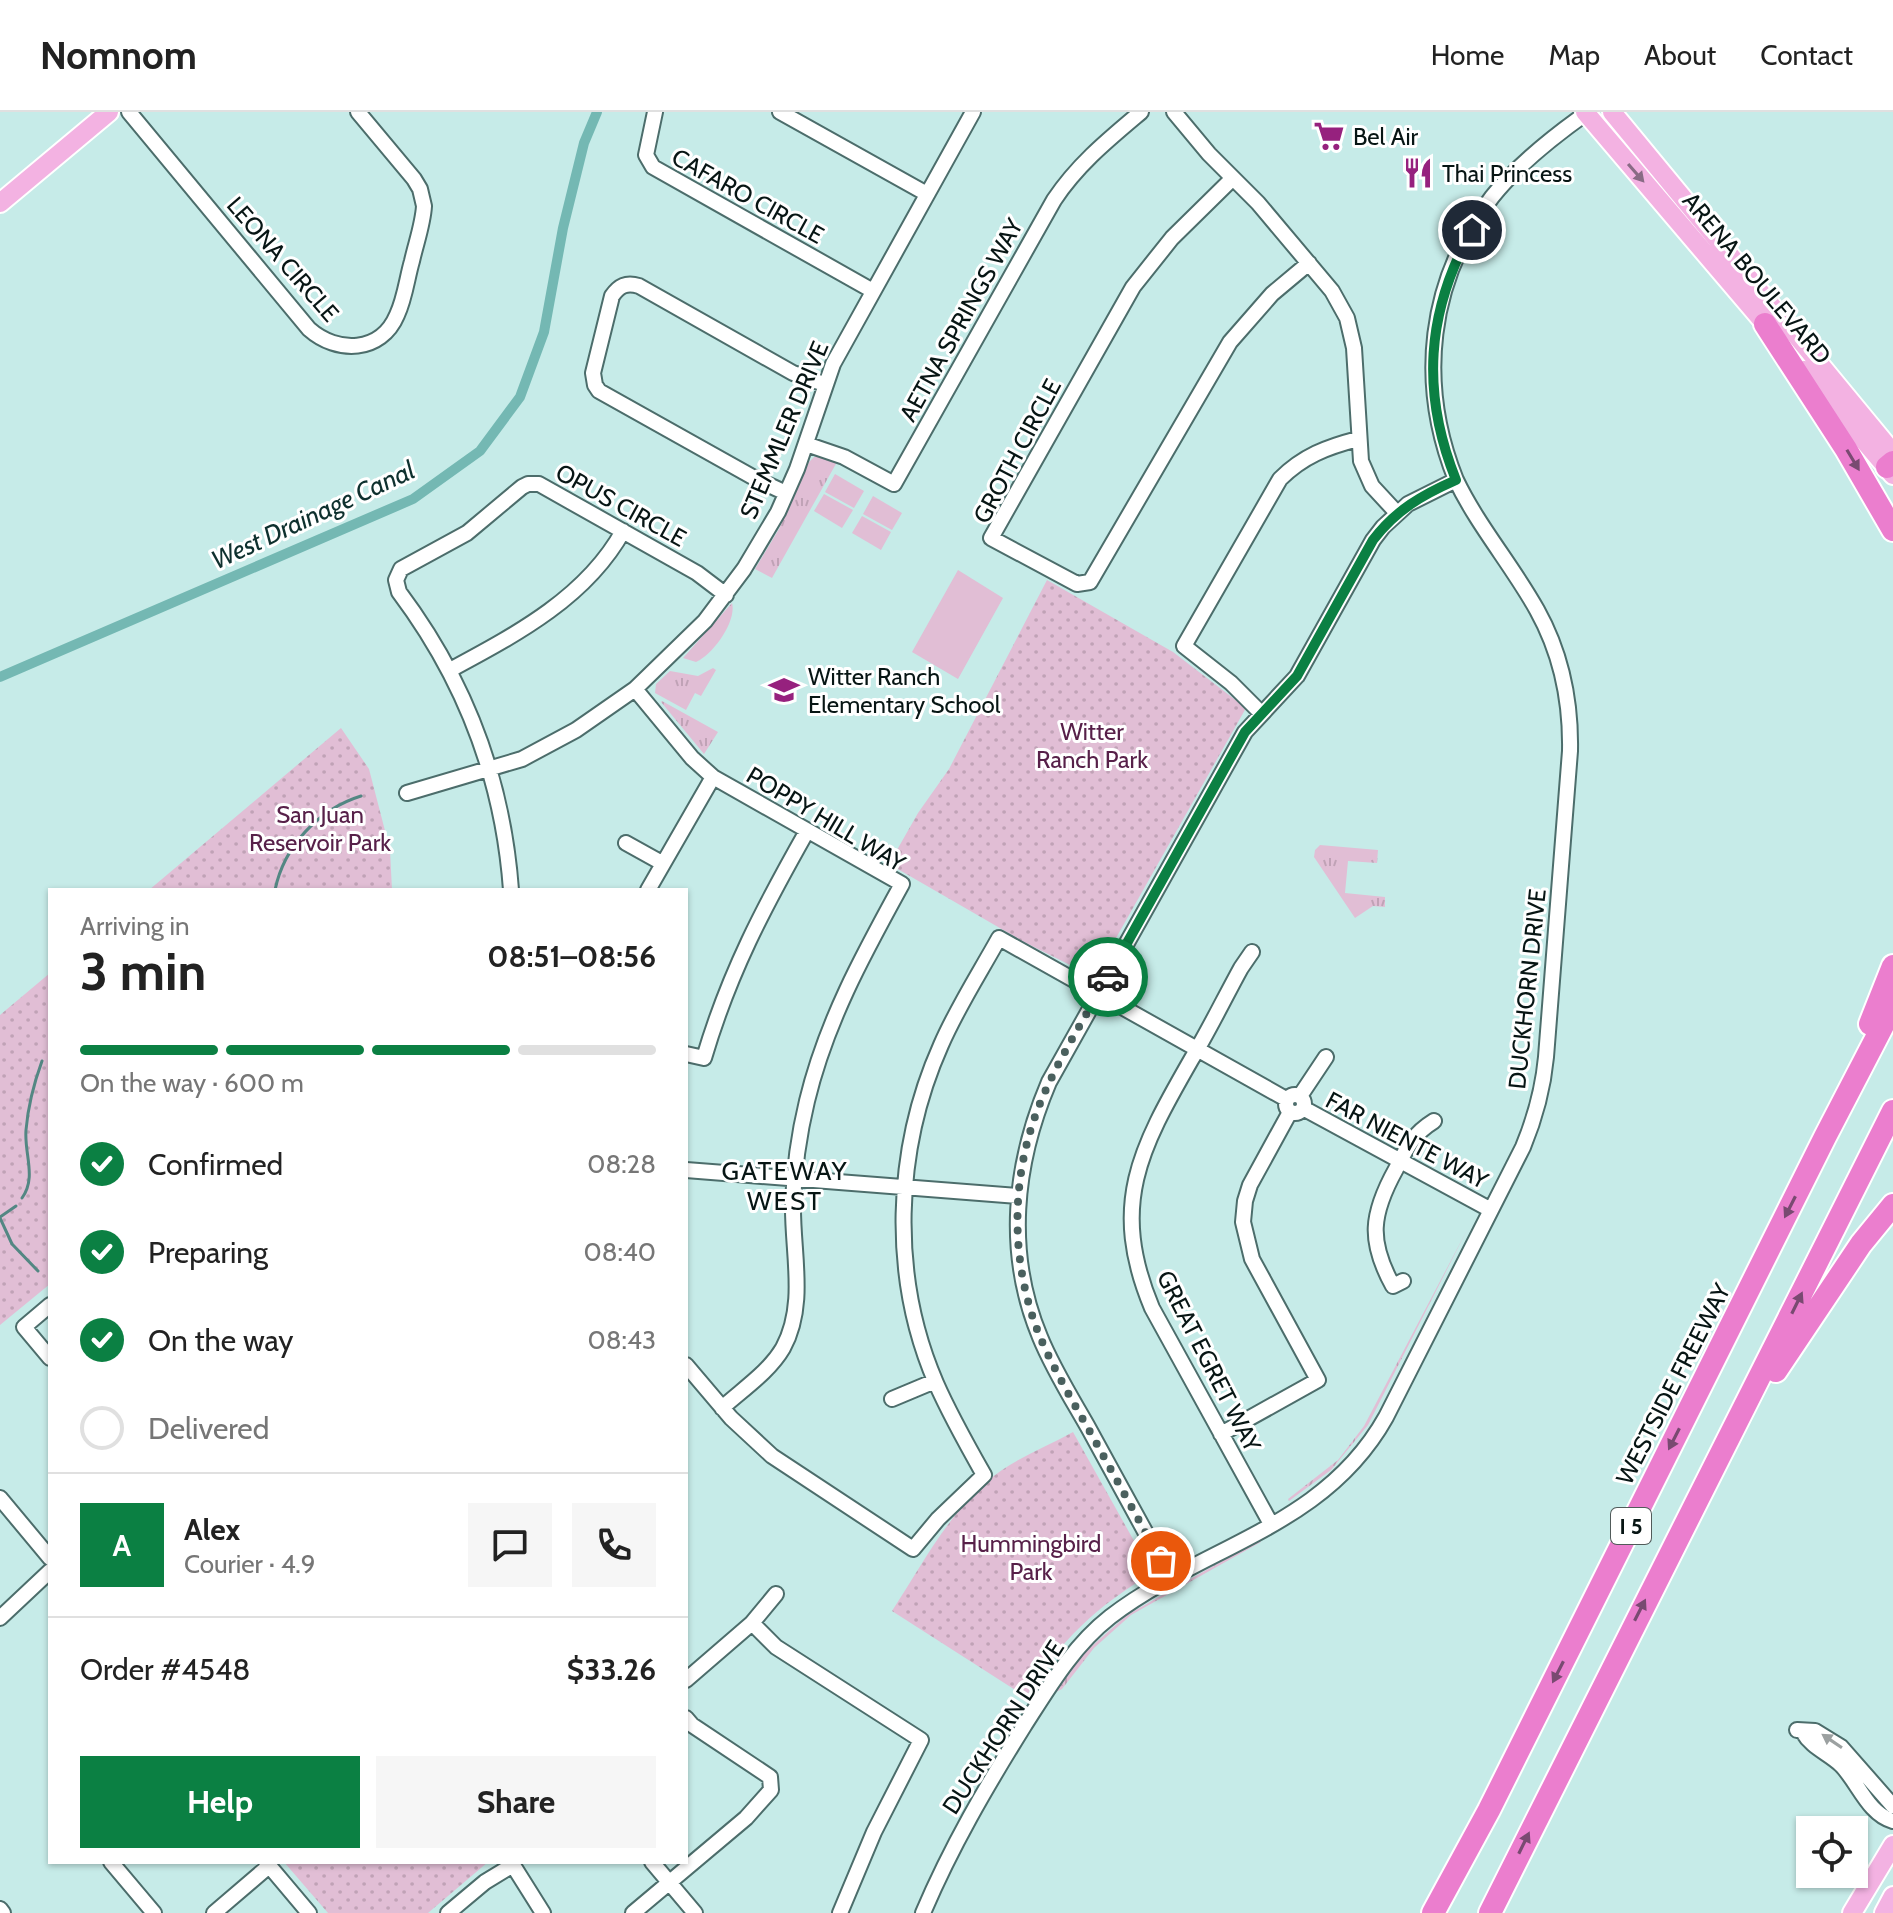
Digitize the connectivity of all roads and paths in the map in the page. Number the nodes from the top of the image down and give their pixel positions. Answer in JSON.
{"nodes":[{"id":1,"x":109,"y":112,"type":"edge"},
{"id":2,"x":129,"y":112,"type":"edge"},
{"id":3,"x":358,"y":112,"type":"edge"},
{"id":4,"x":655,"y":112,"type":"edge"},
{"id":5,"x":780,"y":112,"type":"edge"},
{"id":6,"x":973,"y":112,"type":"edge"},
{"id":7,"x":1141,"y":112,"type":"edge"},
{"id":8,"x":1174,"y":112,"type":"edge"},
{"id":9,"x":1612,"y":112,"type":"edge"},
{"id":10,"x":1586,"y":113,"type":"edge"},
{"id":11,"x":1233,"y":178,"type":"junction"},
{"id":12,"x":927,"y":194,"type":"junction"},
{"id":13,"x":0,"y":203,"type":"edge"},
{"id":14,"x":1309,"y":263,"type":"junction"},
{"id":15,"x":873,"y":291,"type":"junction"},
{"id":16,"x":1765,"y":324,"type":"junction"},
{"id":17,"x":824,"y":384,"type":"junction"},
{"id":18,"x":1358,"y":439,"type":"junction"},
{"id":19,"x":806,"y":444,"type":"junction"},
{"id":20,"x":1891,"y":464,"type":"edge"},
{"id":21,"x":1456,"y":480,"type":"junction"},
{"id":22,"x":786,"y":493,"type":"junction"},
{"id":23,"x":1397,"y":513,"type":"junction"},
{"id":24,"x":1893,"y":530,"type":"edge"},
{"id":25,"x":623,"y":531,"type":"junction"},
{"id":26,"x":726,"y":595,"type":"junction"},
{"id":27,"x":450,"y":670,"type":"junction"},
{"id":28,"x":635,"y":689,"type":"junction"},
{"id":29,"x":1261,"y":713,"type":"junction"},
{"id":30,"x":490,"y":769,"type":"junction"},
{"id":31,"x":713,"y":777,"type":"junction"},
{"id":32,"x":407,"y":793,"type":"dead end"},
{"id":33,"x":807,"y":831,"type":"junction"},
{"id":34,"x":626,"y":843,"type":"dead end"},
{"id":35,"x":662,"y":863,"type":"junction"},
{"id":36,"x":511,"y":888,"type":"edge"},
{"id":37,"x":649,"y":888,"type":"edge"},
{"id":38,"x":1252,"y":952,"type":"dead end"},
{"id":39,"x":1893,"y":966,"type":"edge"},
{"id":40,"x":1098,"y":994,"type":"junction"},
{"id":41,"x":1893,"y":1006,"type":"edge"},
{"id":42,"x":1197,"y":1049,"type":"junction"},
{"id":43,"x":688,"y":1054,"type":"edge"},
{"id":44,"x":1326,"y":1057,"type":"dead end"},
{"id":45,"x":1295,"y":1104,"type":"junction"},
{"id":46,"x":1893,"y":1111,"type":"edge"},
{"id":47,"x":1434,"y":1121,"type":"dead end"},
{"id":48,"x":1825,"y":1137,"type":"junction"},
{"id":49,"x":1399,"y":1162,"type":"junction"},
{"id":50,"x":688,"y":1170,"type":"edge"},
{"id":51,"x":795,"y":1179,"type":"junction"},
{"id":52,"x":905,"y":1187,"type":"junction"},
{"id":53,"x":1018,"y":1196,"type":"junction"},
{"id":54,"x":1893,"y":1205,"type":"edge"},
{"id":55,"x":1491,"y":1210,"type":"junction"},
{"id":56,"x":1403,"y":1281,"type":"dead end"},
{"id":57,"x":48,"y":1307,"type":"edge"},
{"id":58,"x":48,"y":1356,"type":"edge"},
{"id":59,"x":688,"y":1367,"type":"edge"},
{"id":60,"x":935,"y":1381,"type":"junction"},
{"id":61,"x":1750,"y":1398,"type":"junction"},
{"id":62,"x":892,"y":1399,"type":"dead end"},
{"id":63,"x":722,"y":1408,"type":"junction"},
{"id":64,"x":1221,"y":1434,"type":"junction"},
{"id":65,"x":0,"y":1498,"type":"edge"},
{"id":66,"x":1271,"y":1524,"type":"junction"},
{"id":67,"x":48,"y":1556,"type":"edge"},
{"id":68,"x":48,"y":1573,"type":"edge"},
{"id":69,"x":1171,"y":1579,"type":"junction"},
{"id":70,"x":776,"y":1594,"type":"dead end"},
{"id":71,"x":0,"y":1618,"type":"edge"},
{"id":72,"x":752,"y":1623,"type":"junction"},
{"id":73,"x":688,"y":1678,"type":"edge"},
{"id":74,"x":688,"y":1720,"type":"edge"},
{"id":75,"x":1893,"y":1806,"type":"edge"},
{"id":76,"x":1893,"y":1821,"type":"edge"},
{"id":77,"x":1893,"y":1845,"type":"edge"},
{"id":78,"x":113,"y":1864,"type":"edge"},
{"id":79,"x":267,"y":1864,"type":"edge"},
{"id":80,"x":512,"y":1864,"type":"edge"},
{"id":81,"x":654,"y":1864,"type":"edge"},
{"id":82,"x":669,"y":1882,"type":"junction"},
{"id":83,"x":1893,"y":1896,"type":"edge"},
{"id":84,"x":154,"y":1913,"type":"edge"},
{"id":85,"x":214,"y":1913,"type":"edge"},
{"id":86,"x":309,"y":1913,"type":"edge"},
{"id":87,"x":448,"y":1913,"type":"edge"},
{"id":88,"x":543,"y":1913,"type":"edge"},
{"id":89,"x":633,"y":1913,"type":"edge"},
{"id":90,"x":695,"y":1913,"type":"edge"},
{"id":91,"x":840,"y":1913,"type":"edge"},
{"id":92,"x":923,"y":1913,"type":"edge"},
{"id":93,"x":1433,"y":1913,"type":"edge"},
{"id":94,"x":1490,"y":1913,"type":"edge"},
{"id":95,"x":1852,"y":1913,"type":"edge"},
{"id":96,"x":1884,"y":1913,"type":"edge"}],
"edges":[{"from":1,"to":13,"type":"main road"},
{"from":2,"to":3,"type":"street","name":"LEONA CIRCLE"},
{"from":4,"to":15,"type":"street","name":"CAFARO CIRCLE"},
{"from":5,"to":12,"type":"street"},
{"from":6,"to":12,"type":"street","name":"STEMMLER DRIVE"},
{"from":7,"to":19,"type":"street","name":"AETNA SPRINGS WAY"},
{"from":8,"to":11,"type":"street"},
{"from":9,"to":20,"type":"main road","name":"ARENA BOULEVARD"},
{"from":10,"to":16,"type":"main road","name":"ARENA BOULEVARD","one_way":true},
{"from":10,"to":21,"type":"street","name":"DUCKHORN DRIVE"},
{"from":11,"to":14,"type":"street"},
{"from":11,"to":14,"type":"street","name":"GROTH CIRCLE"},
{"from":12,"to":15,"type":"street","name":"STEMMLER DRIVE"},
{"from":14,"to":18,"type":"street"},
{"from":15,"to":17,"type":"street","name":"STEMMLER DRIVE"},
{"from":16,"to":20,"type":"main road","name":"ARENA BOULEVARD"},
{"from":16,"to":24,"type":"highway","one_way":true},
{"from":17,"to":19,"type":"street","name":"STEMMLER DRIVE"},
{"from":17,"to":22,"type":"street"},
{"from":18,"to":23,"type":"street"},
{"from":18,"to":29,"type":"street"},
{"from":19,"to":22,"type":"street","name":"STEMMLER DRIVE"},
{"from":21,"to":23,"type":"street"},
{"from":21,"to":55,"type":"street","name":"DUCKHORN DRIVE"},
{"from":22,"to":26,"type":"street","name":"STEMMLER DRIVE"},
{"from":23,"to":29,"type":"street"},
{"from":25,"to":26,"type":"street","name":"OPUS CIRCLE"},
{"from":25,"to":27,"type":"street"},
{"from":25,"to":27,"type":"street","name":"OPUS CIRCLE"},
{"from":26,"to":28,"type":"street","name":"STEMMLER DRIVE"},
{"from":27,"to":30,"type":"street","name":"OPUS CIRCLE"},
{"from":28,"to":30,"type":"street","name":"STEMMLER DRIVE"},
{"from":28,"to":31,"type":"street","name":"POPPY HILL WAY"},
{"from":29,"to":40,"type":"street"},
{"from":30,"to":32,"type":"street","name":"STEMMLER DRIVE"},
{"from":30,"to":36,"type":"street","name":"OPUS CIRCLE"},
{"from":31,"to":33,"type":"street","name":"POPPY HILL WAY"},
{"from":31,"to":35,"type":"street"},
{"from":33,"to":43,"type":"street"},
{"from":33,"to":51,"type":"street","name":"POPPY HILL WAY"},
{"from":34,"to":35,"type":"street"},
{"from":35,"to":37,"type":"street"},
{"from":38,"to":42,"type":"street","name":"GREAT EGRET WAY"},
{"from":39,"to":48,"type":"highway"},
{"from":40,"to":42,"type":"street","name":"FAR NIENTE WAY"},
{"from":40,"to":52,"type":"street","name":"FAR NIENTE WAY"},
{"from":40,"to":53,"type":"street"},
{"from":41,"to":48,"type":"highway","name":"WESTSIDE FREEWAY","number":"I 5"},
{"from":42,"to":45,"type":"street","name":"FAR NIENTE WAY"},
{"from":42,"to":64,"type":"street","name":"GREAT EGRET WAY"},
{"from":44,"to":45,"type":"street","name":"FAR NIENTE WAY"},
{"from":45,"to":49,"type":"street","name":"FAR NIENTE WAY"},
{"from":45,"to":64,"type":"street"},
{"from":61,"to":46,"type":"highway","number":"I 5","one_way":true},
{"from":47,"to":49,"type":"street"},
{"from":48,"to":93,"type":"highway","name":"WESTSIDE FREEWAY","number":"I 5","one_way":true},
{"from":49,"to":55,"type":"street","name":"FAR NIENTE WAY"},
{"from":49,"to":56,"type":"street"},
{"from":50,"to":51,"type":"street"},
{"from":51,"to":52,"type":"street"},
{"from":51,"to":63,"type":"street","name":"POPPY HILL WAY"},
{"from":52,"to":53,"type":"street"},
{"from":52,"to":60,"type":"street","name":"FAR NIENTE WAY"},
{"from":53,"to":69,"type":"street"},
{"from":54,"to":61,"type":"highway"},
{"from":55,"to":66,"type":"street","name":"DUCKHORN DRIVE"},
{"from":57,"to":58,"type":"street"},
{"from":59,"to":63,"type":"street"},
{"from":60,"to":62,"type":"street"},
{"from":60,"to":63,"type":"street","name":"FAR NIENTE WAY"},
{"from":94,"to":61,"type":"highway","number":"I 5","one_way":true},
{"from":64,"to":66,"type":"street","name":"GREAT EGRET WAY"},
{"from":65,"to":67,"type":"street"},
{"from":66,"to":69,"type":"street","name":"DUCKHORN DRIVE"},
{"from":68,"to":71,"type":"street"},
{"from":69,"to":92,"type":"street","name":"DUCKHORN DRIVE"},
{"from":70,"to":72,"type":"street"},
{"from":72,"to":73,"type":"street"},
{"from":72,"to":91,"type":"street"},
{"from":74,"to":82,"type":"street"},
{"from":75,"to":76,"type":"street","one_way":true},
{"from":77,"to":95,"type":"main road"},
{"from":78,"to":84,"type":"street"},
{"from":79,"to":85,"type":"street"},
{"from":79,"to":86,"type":"street"},
{"from":80,"to":87,"type":"street"},
{"from":80,"to":88,"type":"street"},
{"from":81,"to":82,"type":"street"},
{"from":82,"to":89,"type":"street"},
{"from":82,"to":90,"type":"street"},
{"from":83,"to":96,"type":"main road"}]}
